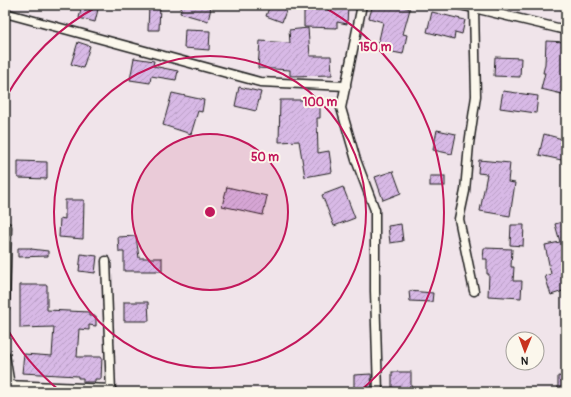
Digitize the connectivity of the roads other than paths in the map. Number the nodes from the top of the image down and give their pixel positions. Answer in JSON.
{"nodes":[{"id":1,"x":362,"y":5,"type":"edge"},
{"id":2,"x":460,"y":5,"type":"edge"},
{"id":3,"x":474,"y":8,"type":"junction"},
{"id":4,"x":5,"y":13,"type":"edge"},
{"id":5,"x":566,"y":30,"type":"edge"},
{"id":6,"x":346,"y":86,"type":"junction"},
{"id":7,"x":5,"y":227,"type":"edge"},
{"id":8,"x":106,"y":261,"type":"dead end"},
{"id":9,"x":474,"y":291,"type":"dead end"},
{"id":10,"x":5,"y":307,"type":"edge"},
{"id":11,"x":5,"y":356,"type":"edge"},
{"id":12,"x":8,"y":387,"type":"edge"},
{"id":13,"x":111,"y":390,"type":"edge"},
{"id":14,"x":378,"y":392,"type":"edge"}],
"edges":[{"from":1,"to":6,"type":"street"},
{"from":2,"to":3,"type":"street"},
{"from":3,"to":5,"type":"street"},
{"from":3,"to":9,"type":"street"},
{"from":4,"to":6,"type":"street"},
{"from":6,"to":14,"type":"street"},
{"from":7,"to":10,"type":"street"},
{"from":8,"to":13,"type":"street"},
{"from":11,"to":12,"type":"street"},
{"from":12,"to":13,"type":"street"}]}
